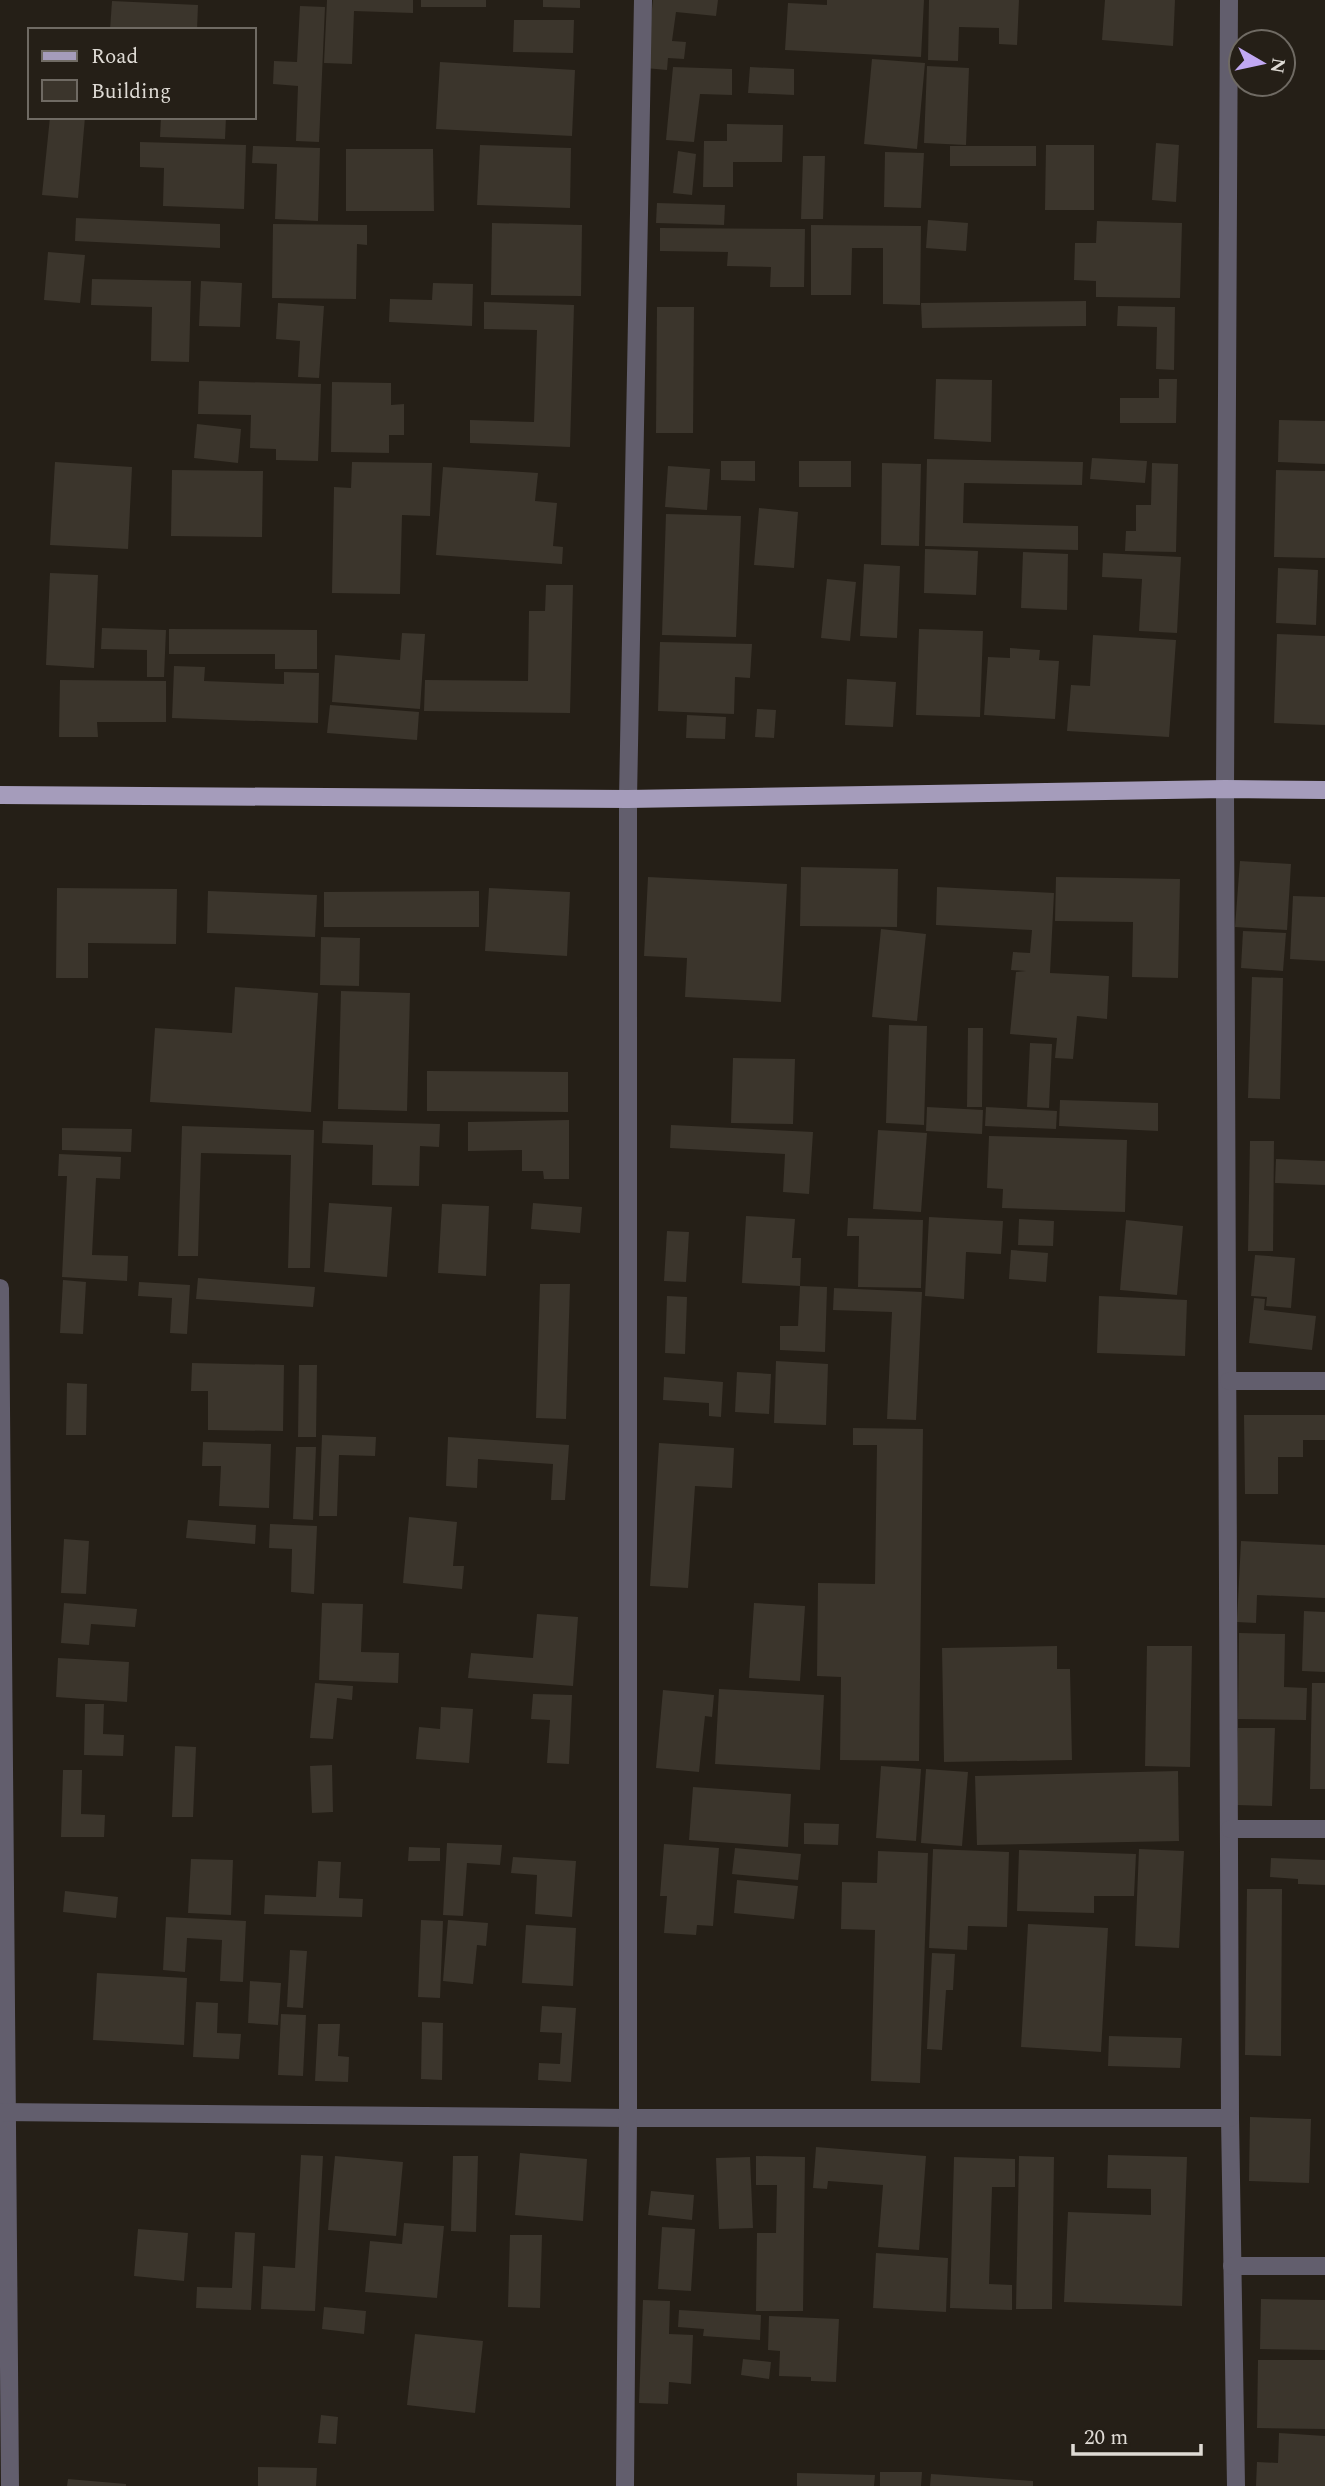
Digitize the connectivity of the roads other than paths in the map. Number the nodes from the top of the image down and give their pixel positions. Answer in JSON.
{"nodes":[{"id":1,"x":643,"y":0,"type":"edge"},
{"id":2,"x":1229,"y":0,"type":"edge"},
{"id":3,"x":1225,"y":789,"type":"junction"},
{"id":4,"x":1325,"y":790,"type":"edge"},
{"id":5,"x":0,"y":795,"type":"edge"},
{"id":6,"x":628,"y":799,"type":"junction"},
{"id":7,"x":0,"y":1288,"type":"edge"},
{"id":8,"x":1228,"y":1381,"type":"junction"},
{"id":9,"x":1325,"y":1381,"type":"edge"},
{"id":10,"x":1230,"y":1829,"type":"junction"},
{"id":11,"x":1325,"y":1829,"type":"edge"},
{"id":12,"x":3,"y":2112,"type":"edge"},
{"id":13,"x":628,"y":2118,"type":"junction"},
{"id":14,"x":1230,"y":2118,"type":"junction"},
{"id":15,"x":1233,"y":2266,"type":"junction"},
{"id":16,"x":1325,"y":2266,"type":"edge"},
{"id":17,"x":10,"y":2486,"type":"edge"},
{"id":18,"x":625,"y":2486,"type":"edge"},
{"id":19,"x":1236,"y":2486,"type":"edge"}],
"edges":[{"from":1,"to":6,"type":"street"},
{"from":2,"to":3,"type":"street"},
{"from":3,"to":4,"type":"main road"},
{"from":3,"to":6,"type":"main road"},
{"from":3,"to":8,"type":"street"},
{"from":5,"to":6,"type":"main road"},
{"from":6,"to":13,"type":"street"},
{"from":7,"to":12,"type":"street"},
{"from":8,"to":9,"type":"street"},
{"from":8,"to":10,"type":"street"},
{"from":10,"to":11,"type":"street"},
{"from":10,"to":14,"type":"street"},
{"from":12,"to":13,"type":"street"},
{"from":12,"to":17,"type":"street"},
{"from":13,"to":14,"type":"street"},
{"from":13,"to":18,"type":"street"},
{"from":14,"to":15,"type":"street"},
{"from":15,"to":16,"type":"street"},
{"from":15,"to":19,"type":"street"}]}
